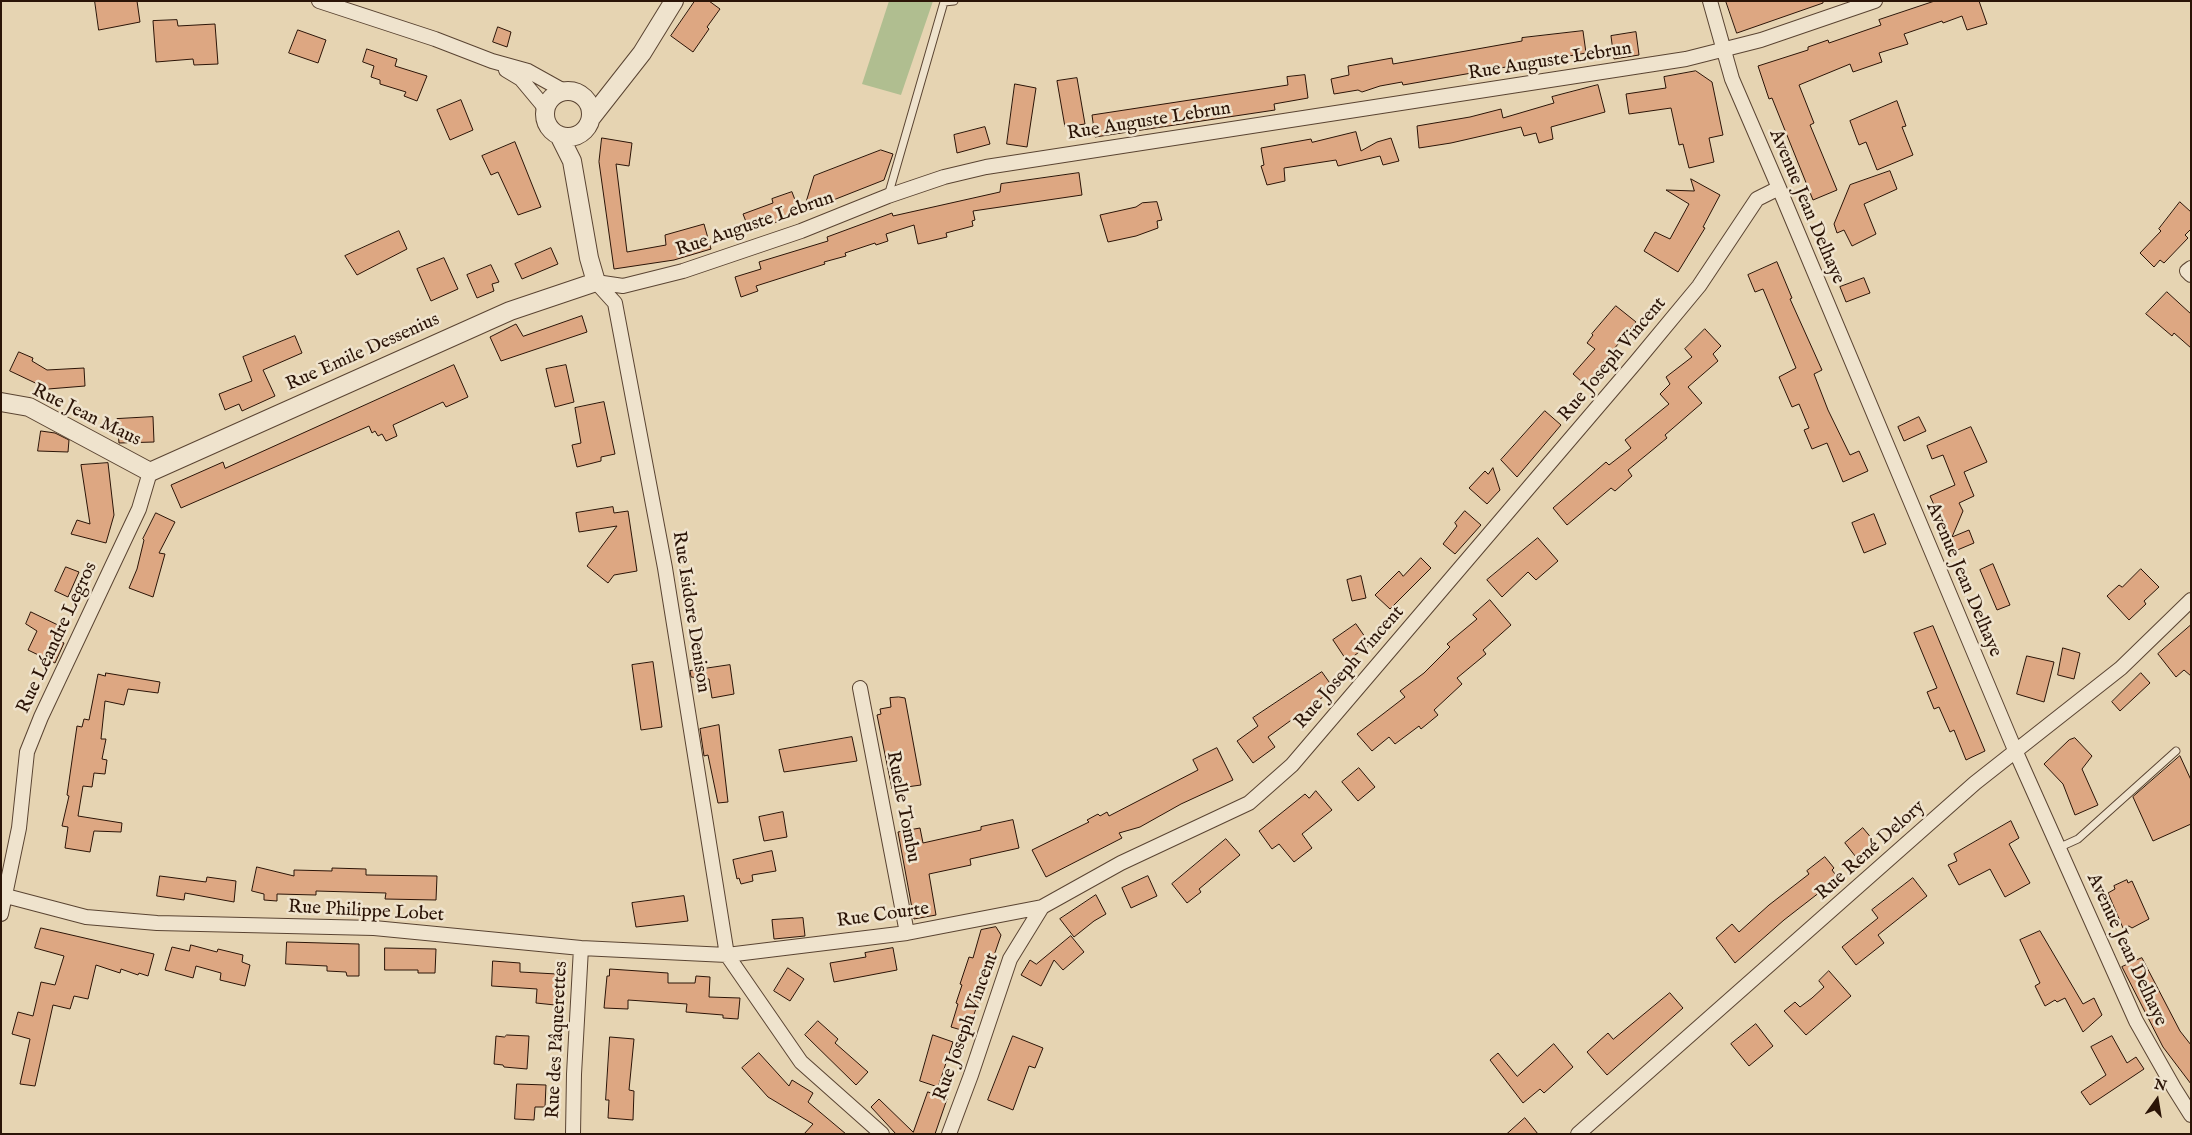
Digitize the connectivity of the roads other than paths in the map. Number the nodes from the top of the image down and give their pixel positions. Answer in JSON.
{"nodes":[{"id":1,"x":319,"y":1,"type":"edge"},
{"id":2,"x":674,"y":1,"type":"edge"},
{"id":3,"x":954,"y":1,"type":"edge"},
{"id":4,"x":1710,"y":1,"type":"edge"},
{"id":5,"x":1875,"y":1,"type":"edge"},
{"id":6,"x":1722,"y":51,"type":"junction"},
{"id":7,"x":492,"y":61,"type":"junction"},
{"id":8,"x":621,"y":82,"type":"junction"},
{"id":9,"x":564,"y":91,"type":"junction"},
{"id":10,"x":582,"y":96,"type":"junction"},
{"id":11,"x":546,"y":109,"type":"junction"},
{"id":12,"x":591,"y":118,"type":"junction"},
{"id":13,"x":578,"y":134,"type":"junction"},
{"id":14,"x":559,"y":135,"type":"junction"},
{"id":15,"x":572,"y":161,"type":"junction"},
{"id":16,"x":1779,"y":188,"type":"junction"},
{"id":17,"x":888,"y":196,"type":"junction"},
{"id":18,"x":2191,"y":268,"type":"edge"},
{"id":19,"x":2191,"y":275,"type":"edge"},
{"id":20,"x":596,"y":282,"type":"junction"},
{"id":21,"x":1,"y":402,"type":"edge"},
{"id":22,"x":150,"y":472,"type":"junction"},
{"id":23,"x":2191,"y":600,"type":"edge"},
{"id":24,"x":860,"y":688,"type":"dead end"},
{"id":25,"x":2014,"y":750,"type":"junction"},
{"id":26,"x":2176,"y":751,"type":"dead end"},
{"id":27,"x":2058,"y":848,"type":"junction"},
{"id":28,"x":6,"y":896,"type":"junction"},
{"id":29,"x":1042,"y":907,"type":"junction"},
{"id":30,"x":1,"y":914,"type":"edge"},
{"id":31,"x":907,"y":933,"type":"junction"},
{"id":32,"x":581,"y":948,"type":"junction"},
{"id":33,"x":727,"y":955,"type":"junction"},
{"id":34,"x":2191,"y":1115,"type":"edge"},
{"id":35,"x":573,"y":1134,"type":"edge"},
{"id":36,"x":882,"y":1134,"type":"edge"},
{"id":37,"x":949,"y":1134,"type":"edge"},
{"id":38,"x":1578,"y":1134,"type":"edge"}],
"edges":[{"from":1,"to":7,"type":"street"},
{"from":2,"to":8,"type":"street"},
{"from":3,"to":17,"type":"lane"},
{"from":4,"to":6,"type":"street","name":"Avenue Jean Delhaye"},
{"from":5,"to":6,"type":"street","name":"Rue Auguste Lebrun"},
{"from":6,"to":16,"type":"street","name":"Avenue Jean Delhaye"},
{"from":6,"to":17,"type":"street","name":"Rue Auguste Lebrun"},
{"from":7,"to":9,"type":"street"},
{"from":7,"to":11,"type":"street"},
{"from":8,"to":10,"type":"street"},
{"from":8,"to":12,"type":"street"},
{"from":9,"to":10,"type":"street"},
{"from":9,"to":11,"type":"street"},
{"from":10,"to":12,"type":"street"},
{"from":11,"to":14,"type":"street"},
{"from":12,"to":13,"type":"street"},
{"from":13,"to":14,"type":"street"},
{"from":13,"to":15,"type":"street"},
{"from":14,"to":15,"type":"street"},
{"from":15,"to":20,"type":"street"},
{"from":16,"to":25,"type":"street","name":"Avenue Jean Delhaye"},
{"from":16,"to":29,"type":"street","name":"Rue Joseph Vincent"},
{"from":17,"to":20,"type":"street","name":"Rue Auguste Lebrun"},
{"from":18,"to":19,"type":"street"},
{"from":20,"to":22,"type":"street","name":"Rue Emile Dessenius"},
{"from":20,"to":33,"type":"street","name":"Rue Isidore Denison"},
{"from":21,"to":22,"type":"street","name":"Rue Jean Maus"},
{"from":22,"to":28,"type":"street","name":"Rue Léandre Legros"},
{"from":23,"to":25,"type":"street","name":"Rue René Delory"},
{"from":24,"to":31,"type":"street","name":"Ruelle Tombu"},
{"from":25,"to":27,"type":"street","name":"Avenue Jean Delhaye"},
{"from":25,"to":38,"type":"street","name":"Rue René Delory"},
{"from":26,"to":27,"type":"lane"},
{"from":27,"to":34,"type":"street","name":"Avenue Jean Delhaye"},
{"from":28,"to":30,"type":"street","name":"Rue Léandre Legros"},
{"from":28,"to":32,"type":"street","name":"Rue Philippe Lobet"},
{"from":29,"to":31,"type":"street","name":"Rue Courte"},
{"from":29,"to":37,"type":"street","name":"Rue Joseph Vincent"},
{"from":31,"to":33,"type":"street","name":"Rue Courte"},
{"from":32,"to":33,"type":"street","name":"Rue Philippe Lobet"},
{"from":32,"to":35,"type":"street","name":"Rue des Pâquerettes"},
{"from":33,"to":36,"type":"street"}]}
